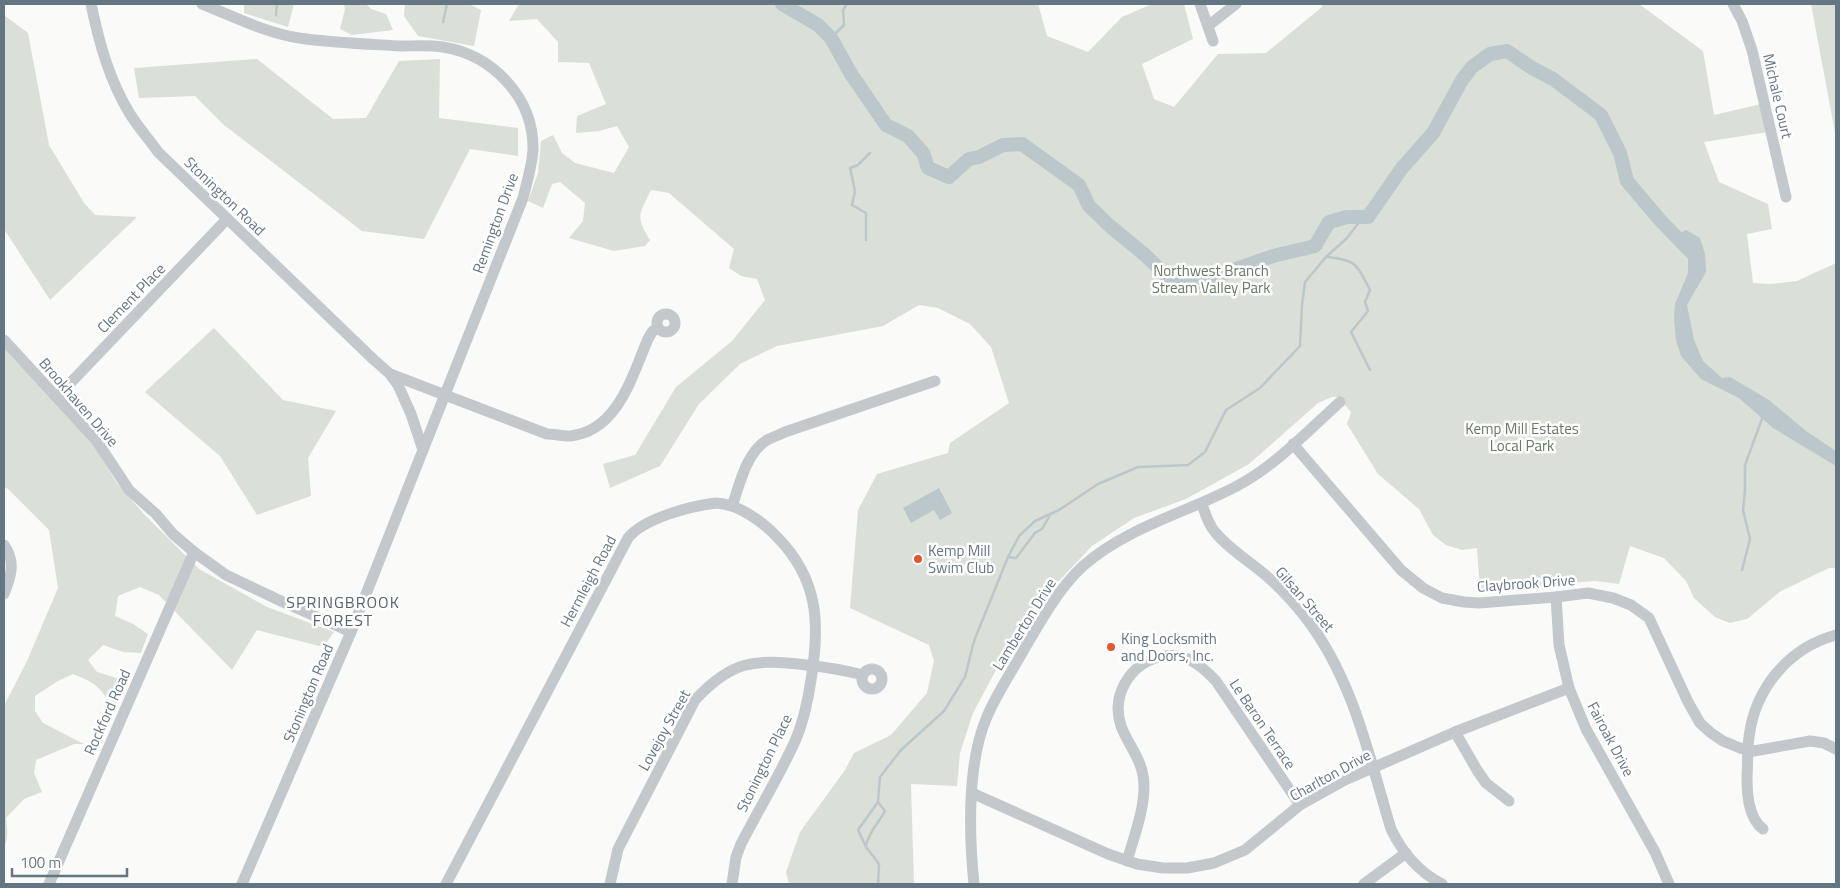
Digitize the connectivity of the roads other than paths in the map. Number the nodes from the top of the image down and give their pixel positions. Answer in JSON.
{"nodes":[{"id":1,"x":92,"y":4,"type":"edge"},
{"id":2,"x":202,"y":4,"type":"edge"},
{"id":3,"x":1200,"y":4,"type":"edge"},
{"id":4,"x":1236,"y":4,"type":"edge"},
{"id":5,"x":1733,"y":4,"type":"edge"},
{"id":6,"x":1208,"y":26,"type":"junction"},
{"id":7,"x":1213,"y":40,"type":"dead end"},
{"id":8,"x":1786,"y":197,"type":"dead end"},
{"id":9,"x":228,"y":220,"type":"junction"},
{"id":10,"x":658,"y":327,"type":"dead end"},
{"id":11,"x":4,"y":340,"type":"edge"},
{"id":12,"x":390,"y":374,"type":"junction"},
{"id":13,"x":935,"y":381,"type":"dead end"},
{"id":14,"x":445,"y":396,"type":"junction"},
{"id":15,"x":57,"y":397,"type":"junction"},
{"id":16,"x":1340,"y":402,"type":"dead end"},
{"id":17,"x":1293,"y":444,"type":"junction"},
{"id":18,"x":423,"y":450,"type":"junction"},
{"id":19,"x":1202,"y":504,"type":"junction"},
{"id":20,"x":732,"y":506,"type":"junction"},
{"id":21,"x":4,"y":545,"type":"edge"},
{"id":22,"x":194,"y":552,"type":"junction"},
{"id":23,"x":4,"y":594,"type":"edge"},
{"id":24,"x":1556,"y":597,"type":"junction"},
{"id":25,"x":351,"y":632,"type":"junction"},
{"id":26,"x":1836,"y":636,"type":"edge"},
{"id":27,"x":814,"y":666,"type":"junction"},
{"id":28,"x":863,"y":675,"type":"dead end"},
{"id":29,"x":1569,"y":688,"type":"junction"},
{"id":30,"x":1455,"y":732,"type":"junction"},
{"id":31,"x":1748,"y":749,"type":"junction"},
{"id":32,"x":1836,"y":749,"type":"edge"},
{"id":33,"x":1372,"y":767,"type":"junction"},
{"id":34,"x":972,"y":793,"type":"junction"},
{"id":35,"x":1509,"y":802,"type":"dead end"},
{"id":36,"x":1300,"y":805,"type":"junction"},
{"id":37,"x":1763,"y":829,"type":"dead end"},
{"id":38,"x":1406,"y":853,"type":"junction"},
{"id":39,"x":1127,"y":861,"type":"junction"},
{"id":40,"x":49,"y":884,"type":"edge"},
{"id":41,"x":242,"y":884,"type":"edge"},
{"id":42,"x":446,"y":884,"type":"edge"},
{"id":43,"x":610,"y":884,"type":"edge"},
{"id":44,"x":732,"y":884,"type":"edge"},
{"id":45,"x":974,"y":884,"type":"edge"},
{"id":46,"x":1364,"y":884,"type":"edge"},
{"id":47,"x":1442,"y":884,"type":"edge"},
{"id":48,"x":1669,"y":884,"type":"edge"}],
"edges":[{"from":1,"to":9,"type":"street","name":"Stonington Road"},
{"from":2,"to":14,"type":"street","name":"Remington Drive"},
{"from":3,"to":6,"type":"street"},
{"from":4,"to":6,"type":"street"},
{"from":5,"to":8,"type":"street","name":"Michale Court"},
{"from":6,"to":7,"type":"street"},
{"from":9,"to":12,"type":"street","name":"Stonington Road"},
{"from":9,"to":15,"type":"street","name":"Clement Place"},
{"from":10,"to":14,"type":"street","name":"Stonington Road"},
{"from":11,"to":15,"type":"street","name":"Brookhaven Drive"},
{"from":12,"to":14,"type":"street","name":"Stonington Road"},
{"from":12,"to":18,"type":"street","name":"Stonington Road"},
{"from":13,"to":20,"type":"street"},
{"from":14,"to":18,"type":"street","name":"Remington Drive"},
{"from":15,"to":22,"type":"street","name":"Brookhaven Drive"},
{"from":16,"to":17,"type":"street","name":"Lamberton Drive"},
{"from":17,"to":19,"type":"street","name":"Lamberton Drive"},
{"from":17,"to":24,"type":"street","name":"Claybrook Drive"},
{"from":18,"to":25,"type":"street","name":"Stonington Road"},
{"from":19,"to":33,"type":"street","name":"Gilsan Street"},
{"from":19,"to":34,"type":"street","name":"Lamberton Drive"},
{"from":20,"to":27,"type":"street","name":"Stonington Place"},
{"from":20,"to":42,"type":"street","name":"Hermleigh Road"},
{"from":21,"to":23,"type":"street"},
{"from":22,"to":25,"type":"street","name":"Brookhaven Drive"},
{"from":22,"to":40,"type":"street","name":"Rockford Road"},
{"from":24,"to":29,"type":"street","name":"Fairoak Drive"},
{"from":24,"to":31,"type":"street","name":"Claybrook Drive"},
{"from":25,"to":41,"type":"street","name":"Stonington Road"},
{"from":26,"to":31,"type":"street"},
{"from":27,"to":28,"type":"street","name":"Lovejoy Street"},
{"from":27,"to":43,"type":"street","name":"Lovejoy Street"},
{"from":27,"to":44,"type":"street","name":"Stonington Place"},
{"from":29,"to":30,"type":"street","name":"Charlton Drive"},
{"from":29,"to":48,"type":"street","name":"Fairoak Drive"},
{"from":30,"to":33,"type":"street","name":"Charlton Drive"},
{"from":30,"to":35,"type":"street"},
{"from":31,"to":32,"type":"street","name":"Claybrook Drive"},
{"from":31,"to":37,"type":"street"},
{"from":33,"to":36,"type":"street","name":"Charlton Drive"},
{"from":33,"to":38,"type":"street","name":"Gilsan Street"},
{"from":34,"to":39,"type":"street","name":"Charlton Drive"},
{"from":34,"to":45,"type":"street","name":"Lamberton Drive"},
{"from":36,"to":39,"type":"street","name":"Charlton Drive"},
{"from":36,"to":39,"type":"street","name":"Le Baron Terrace"},
{"from":38,"to":46,"type":"street"},
{"from":38,"to":47,"type":"street","name":"Gilsan Street"}]}
